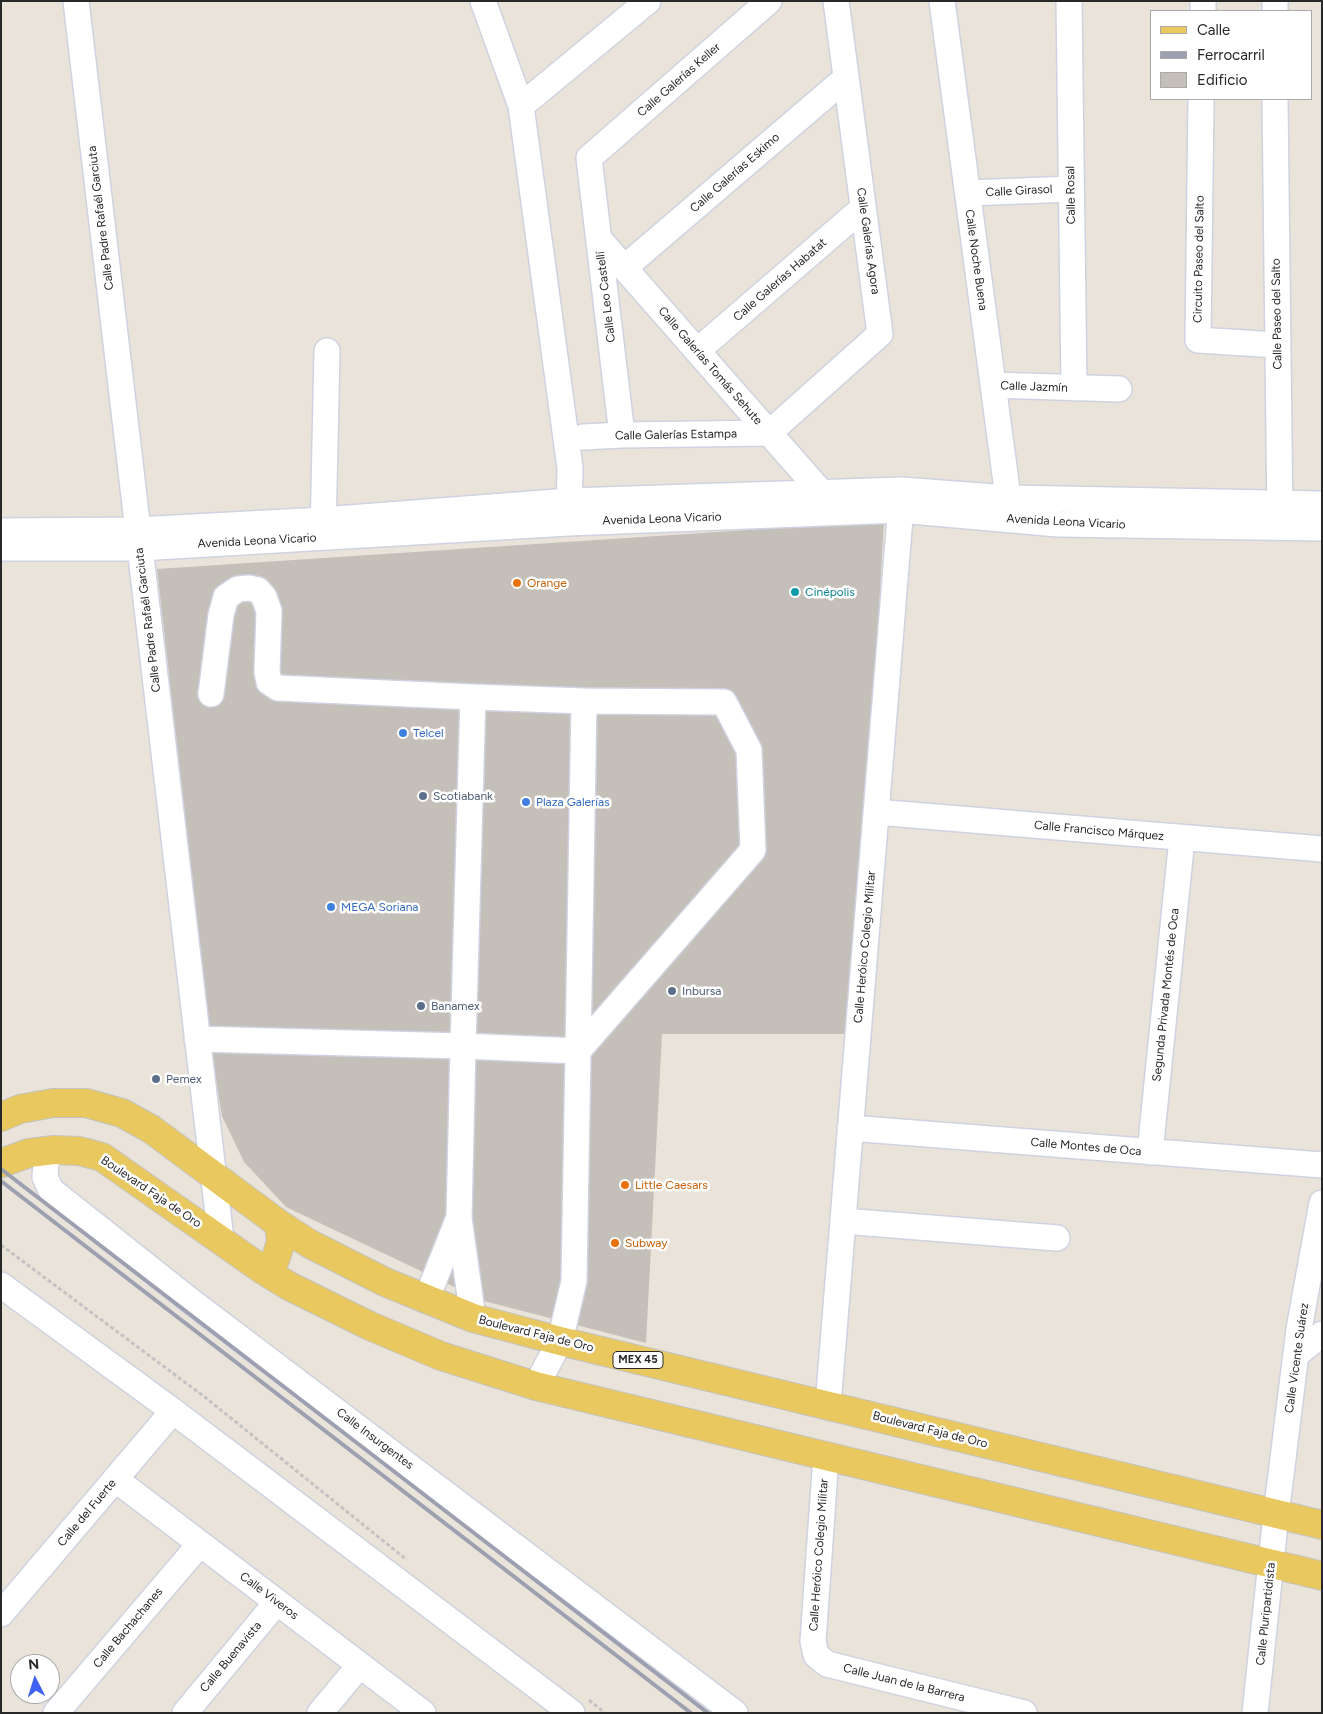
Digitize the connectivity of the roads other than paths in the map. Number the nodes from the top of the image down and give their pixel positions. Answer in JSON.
{"nodes":[{"id":1,"x":76,"y":1,"type":"edge"},
{"id":2,"x":483,"y":1,"type":"edge"},
{"id":3,"x":648,"y":1,"type":"edge"},
{"id":4,"x":769,"y":1,"type":"edge"},
{"id":5,"x":836,"y":1,"type":"edge"},
{"id":6,"x":942,"y":1,"type":"edge"},
{"id":7,"x":1069,"y":1,"type":"edge"},
{"id":8,"x":846,"y":78,"type":"junction"},
{"id":9,"x":1201,"y":100,"type":"edge"},
{"id":10,"x":1275,"y":100,"type":"edge"},
{"id":11,"x":521,"y":106,"type":"junction"},
{"id":12,"x":589,"y":158,"type":"joint"},
{"id":13,"x":1071,"y":189,"type":"junction"},
{"id":14,"x":968,"y":194,"type":"junction"},
{"id":15,"x":864,"y":208,"type":"junction"},
{"id":16,"x":599,"y":239,"type":"junction"},
{"id":17,"x":624,"y":268,"type":"junction"},
{"id":18,"x":1277,"y":345,"type":"junction"},
{"id":19,"x":327,"y":351,"type":"dead end"},
{"id":20,"x":697,"y":351,"type":"junction"},
{"id":21,"x":993,"y":385,"type":"junction"},
{"id":22,"x":1074,"y":388,"type":"junction"},
{"id":23,"x":1118,"y":390,"type":"dead end"},
{"id":24,"x":769,"y":433,"type":"junction"},
{"id":25,"x":622,"y":435,"type":"junction"},
{"id":26,"x":583,"y":437,"type":"dead end"},
{"id":27,"x":821,"y":492,"type":"junction"},
{"id":28,"x":901,"y":500,"type":"junction"},
{"id":29,"x":1280,"y":504,"type":"junction"},
{"id":30,"x":1322,"y":504,"type":"edge"},
{"id":31,"x":1010,"y":509,"type":"junction"},
{"id":32,"x":569,"y":512,"type":"junction"},
{"id":33,"x":323,"y":528,"type":"junction"},
{"id":34,"x":1280,"y":528,"type":"junction"},
{"id":35,"x":1322,"y":528,"type":"edge"},
{"id":36,"x":1,"y":531,"type":"edge"},
{"id":37,"x":138,"y":539,"type":"junction"},
{"id":38,"x":1,"y":548,"type":"edge"},
{"id":39,"x":211,"y":694,"type":"dead end"},
{"id":40,"x":473,"y":697,"type":"junction"},
{"id":41,"x":584,"y":701,"type":"junction"},
{"id":42,"x":876,"y":812,"type":"junction"},
{"id":43,"x":1182,"y":838,"type":"junction"},
{"id":44,"x":1322,"y":849,"type":"edge"},
{"id":45,"x":197,"y":1039,"type":"junction"},
{"id":46,"x":462,"y":1046,"type":"junction"},
{"id":47,"x":578,"y":1052,"type":"junction"},
{"id":48,"x":1,"y":1117,"type":"edge"},
{"id":49,"x":850,"y":1128,"type":"junction"},
{"id":50,"x":54,"y":1150,"type":"junction"},
{"id":51,"x":1150,"y":1152,"type":"junction"},
{"id":52,"x":3,"y":1159,"type":"edge"},
{"id":53,"x":1322,"y":1166,"type":"edge"},
{"id":54,"x":213,"y":1174,"type":"junction"},
{"id":55,"x":1322,"y":1203,"type":"edge"},
{"id":56,"x":459,"y":1218,"type":"junction"},
{"id":57,"x":843,"y":1221,"type":"junction"},
{"id":58,"x":279,"y":1224,"type":"junction"},
{"id":59,"x":1057,"y":1238,"type":"dead end"},
{"id":60,"x":221,"y":1239,"type":"junction"},
{"id":61,"x":263,"y":1270,"type":"junction"},
{"id":62,"x":1,"y":1285,"type":"edge"},
{"id":63,"x":426,"y":1300,"type":"junction"},
{"id":64,"x":1322,"y":1311,"type":"edge"},
{"id":65,"x":473,"y":1318,"type":"junction"},
{"id":66,"x":1310,"y":1332,"type":"edge"},
{"id":67,"x":560,"y":1341,"type":"junction"},
{"id":68,"x":536,"y":1386,"type":"junction"},
{"id":69,"x":828,"y":1405,"type":"junction"},
{"id":70,"x":173,"y":1411,"type":"junction"},
{"id":71,"x":826,"y":1456,"type":"junction"},
{"id":72,"x":115,"y":1479,"type":"junction"},
{"id":73,"x":1276,"y":1514,"type":"junction"},
{"id":74,"x":1322,"y":1525,"type":"edge"},
{"id":75,"x":200,"y":1544,"type":"junction"},
{"id":76,"x":1271,"y":1564,"type":"junction"},
{"id":77,"x":1322,"y":1576,"type":"edge"},
{"id":78,"x":277,"y":1602,"type":"junction"},
{"id":79,"x":1,"y":1614,"type":"edge"},
{"id":80,"x":816,"y":1655,"type":"joint"},
{"id":81,"x":360,"y":1665,"type":"junction"},
{"id":82,"x":577,"y":1704,"type":"edge"},
{"id":83,"x":56,"y":1713,"type":"edge"},
{"id":84,"x":185,"y":1713,"type":"edge"},
{"id":85,"x":320,"y":1713,"type":"edge"},
{"id":86,"x":423,"y":1713,"type":"edge"},
{"id":87,"x":735,"y":1713,"type":"edge"},
{"id":88,"x":1024,"y":1713,"type":"edge"},
{"id":89,"x":1255,"y":1713,"type":"edge"}],
"edges":[{"from":1,"to":37,"type":"street","name":"Calle Padre Rafaél Garciuta"},
{"from":2,"to":11,"type":"street"},
{"from":3,"to":11,"type":"street"},
{"from":4,"to":12,"type":"street","name":"Calle Galerías Keller"},
{"from":5,"to":8,"type":"street","name":"Calle Galerías Agora"},
{"from":6,"to":14,"type":"street","name":"Calle Noche Buena"},
{"from":7,"to":13,"type":"street","name":"Calle Rosal"},
{"from":8,"to":15,"type":"street","name":"Calle Galerías Agora"},
{"from":8,"to":17,"type":"street","name":"Calle Galerías Eskimo"},
{"from":9,"to":18,"type":"street","name":"Circuito Paseo del Salto"},
{"from":10,"to":18,"type":"street","name":"Calle Paseo del Salto"},
{"from":11,"to":32,"type":"street"},
{"from":12,"to":16,"type":"street","name":"Calle Leo Castellí"},
{"from":13,"to":14,"type":"street","name":"Calle Girasol"},
{"from":13,"to":22,"type":"street","name":"Calle Rosal"},
{"from":14,"to":21,"type":"street","name":"Calle Noche Buena"},
{"from":15,"to":20,"type":"street","name":"Calle Galerías Habatat"},
{"from":15,"to":24,"type":"street","name":"Calle Galerías Agora"},
{"from":16,"to":17,"type":"street","name":"Calle Galerías Tomás Sehute"},
{"from":16,"to":25,"type":"street","name":"Calle Leo Castellí"},
{"from":17,"to":20,"type":"street","name":"Calle Galerías Tomás Sehute"},
{"from":18,"to":29,"type":"street","name":"Calle Paseo del Salto"},
{"from":19,"to":33,"type":"street"},
{"from":20,"to":24,"type":"street","name":"Calle Galerías Tomás Sehute"},
{"from":21,"to":22,"type":"street","name":"Calle Jazmín"},
{"from":21,"to":31,"type":"street","name":"Calle Noche Buena"},
{"from":22,"to":23,"type":"street","name":"Calle Jazmín"},
{"from":24,"to":25,"type":"street","name":"Calle Galerías Estampa"},
{"from":24,"to":27,"type":"street","name":"Calle Galerías Tomás Sehute"},
{"from":25,"to":26,"type":"street","name":"Calle Galerías Estampa"},
{"from":27,"to":28,"type":"street","name":"Avenida Leona Vicario"},
{"from":27,"to":32,"type":"street","name":"Avenida Leona Vicario"},
{"from":28,"to":31,"type":"street","name":"Avenida Leona Vicario"},
{"from":28,"to":32,"type":"street","name":"Avenida Leona Vicario"},
{"from":28,"to":42,"type":"street","name":"Calle Heróico Colegio Militar"},
{"from":29,"to":30,"type":"street","name":"Avenida Leona Vicario"},
{"from":29,"to":31,"type":"street","name":"Avenida Leona Vicario"},
{"from":29,"to":34,"type":"street","name":"Calle Paseo del Salto"},
{"from":31,"to":34,"type":"street","name":"Avenida Leona Vicario"},
{"from":32,"to":33,"type":"street","name":"Avenida Leona Vicario"},
{"from":33,"to":37,"type":"street","name":"Avenida Leona Vicario"},
{"from":34,"to":35,"type":"street","name":"Avenida Leona Vicario"},
{"from":36,"to":37,"type":"street","name":"Avenida Leona Vicario"},
{"from":37,"to":38,"type":"street","name":"Avenida Leona Vicario"},
{"from":37,"to":45,"type":"street","name":"Calle Padre Rafaél Garciuta"},
{"from":39,"to":40,"type":"street"},
{"from":40,"to":41,"type":"street"},
{"from":40,"to":46,"type":"street"},
{"from":41,"to":47,"type":"street"},
{"from":41,"to":47,"type":"street"},
{"from":42,"to":43,"type":"street","name":"Calle Francisco Márquez"},
{"from":42,"to":49,"type":"street","name":"Calle Heróico Colegio Militar"},
{"from":43,"to":44,"type":"street","name":"Calle Francisco Márquez"},
{"from":43,"to":51,"type":"street","name":"Segunda Privada Montés de Oca"},
{"from":45,"to":46,"type":"street"},
{"from":45,"to":54,"type":"street","name":"Calle Padre Rafaél Garciuta"},
{"from":46,"to":47,"type":"street"},
{"from":46,"to":56,"type":"street"},
{"from":47,"to":67,"type":"street"},
{"from":48,"to":54,"type":"main road","name":"Boulevard Faja de Oro","number":"MEX 45"},
{"from":49,"to":51,"type":"street","name":"Calle Montes de Oca"},
{"from":49,"to":57,"type":"street","name":"Calle Heróico Colegio Militar"},
{"from":50,"to":52,"type":"main road","name":"Boulevard Faja de Oro"},
{"from":50,"to":60,"type":"main road","name":"Boulevard Faja de Oro"},
{"from":50,"to":87,"type":"street","name":"Calle Insurgentes"},
{"from":51,"to":53,"type":"street","name":"Calle Montes de Oca"},
{"from":54,"to":58,"type":"main road","name":"Boulevard Faja de Oro","number":"MEX 45"},
{"from":54,"to":60,"type":"street","name":"Calle Padre Rafaél Garciuta"},
{"from":55,"to":66,"type":"street","name":"Calle Vicente Suárez"},
{"from":56,"to":63,"type":"street"},
{"from":56,"to":65,"type":"street"},
{"from":57,"to":59,"type":"street"},
{"from":57,"to":69,"type":"street","name":"Calle Heróico Colegio Militar"},
{"from":58,"to":61,"type":"main road"},
{"from":58,"to":63,"type":"main road","name":"Boulevard Faja de Oro","number":"MEX 45"},
{"from":60,"to":61,"type":"main road","name":"Boulevard Faja de Oro"},
{"from":61,"to":68,"type":"main road","name":"Boulevard Faja de Oro"},
{"from":62,"to":70,"type":"street"},
{"from":63,"to":65,"type":"main road","name":"Boulevard Faja de Oro","number":"MEX 45"},
{"from":64,"to":66,"type":"street"},
{"from":65,"to":67,"type":"main road","name":"Boulevard Faja de Oro","number":"MEX 45"},
{"from":66,"to":73,"type":"street","name":"Calle Vicente Suárez"},
{"from":67,"to":68,"type":"street"},
{"from":67,"to":69,"type":"main road","name":"Boulevard Faja de Oro","number":"MEX 45"},
{"from":68,"to":71,"type":"main road","name":"Boulevard Faja de Oro"},
{"from":69,"to":73,"type":"main road","name":"Boulevard Faja de Oro","number":"MEX 45"},
{"from":70,"to":72,"type":"street","name":"Calle del Fuerte"},
{"from":70,"to":82,"type":"street"},
{"from":71,"to":76,"type":"main road","name":"Boulevard Faja de Oro"},
{"from":71,"to":80,"type":"street","name":"Calle Heróico Colegio Militar"},
{"from":72,"to":75,"type":"street","name":"Calle Viveros"},
{"from":72,"to":79,"type":"street","name":"Calle del Fuerte"},
{"from":73,"to":74,"type":"main road","name":"Boulevard Faja de Oro","number":"MEX 45"},
{"from":73,"to":76,"type":"street","name":"Calle Pluripartidista"},
{"from":75,"to":78,"type":"street","name":"Calle Viveros"},
{"from":75,"to":83,"type":"street","name":"Calle Bachachanes"},
{"from":76,"to":77,"type":"main road","name":"Boulevard Faja de Oro"},
{"from":76,"to":89,"type":"street","name":"Calle Pluripartidista"},
{"from":78,"to":81,"type":"street","name":"Calle Viveros"},
{"from":78,"to":84,"type":"street","name":"Calle Buenavista"},
{"from":80,"to":88,"type":"street","name":"Calle Juan de la Barrera"},
{"from":81,"to":85,"type":"street"},
{"from":81,"to":86,"type":"street","name":"Calle Viveros"}]}
